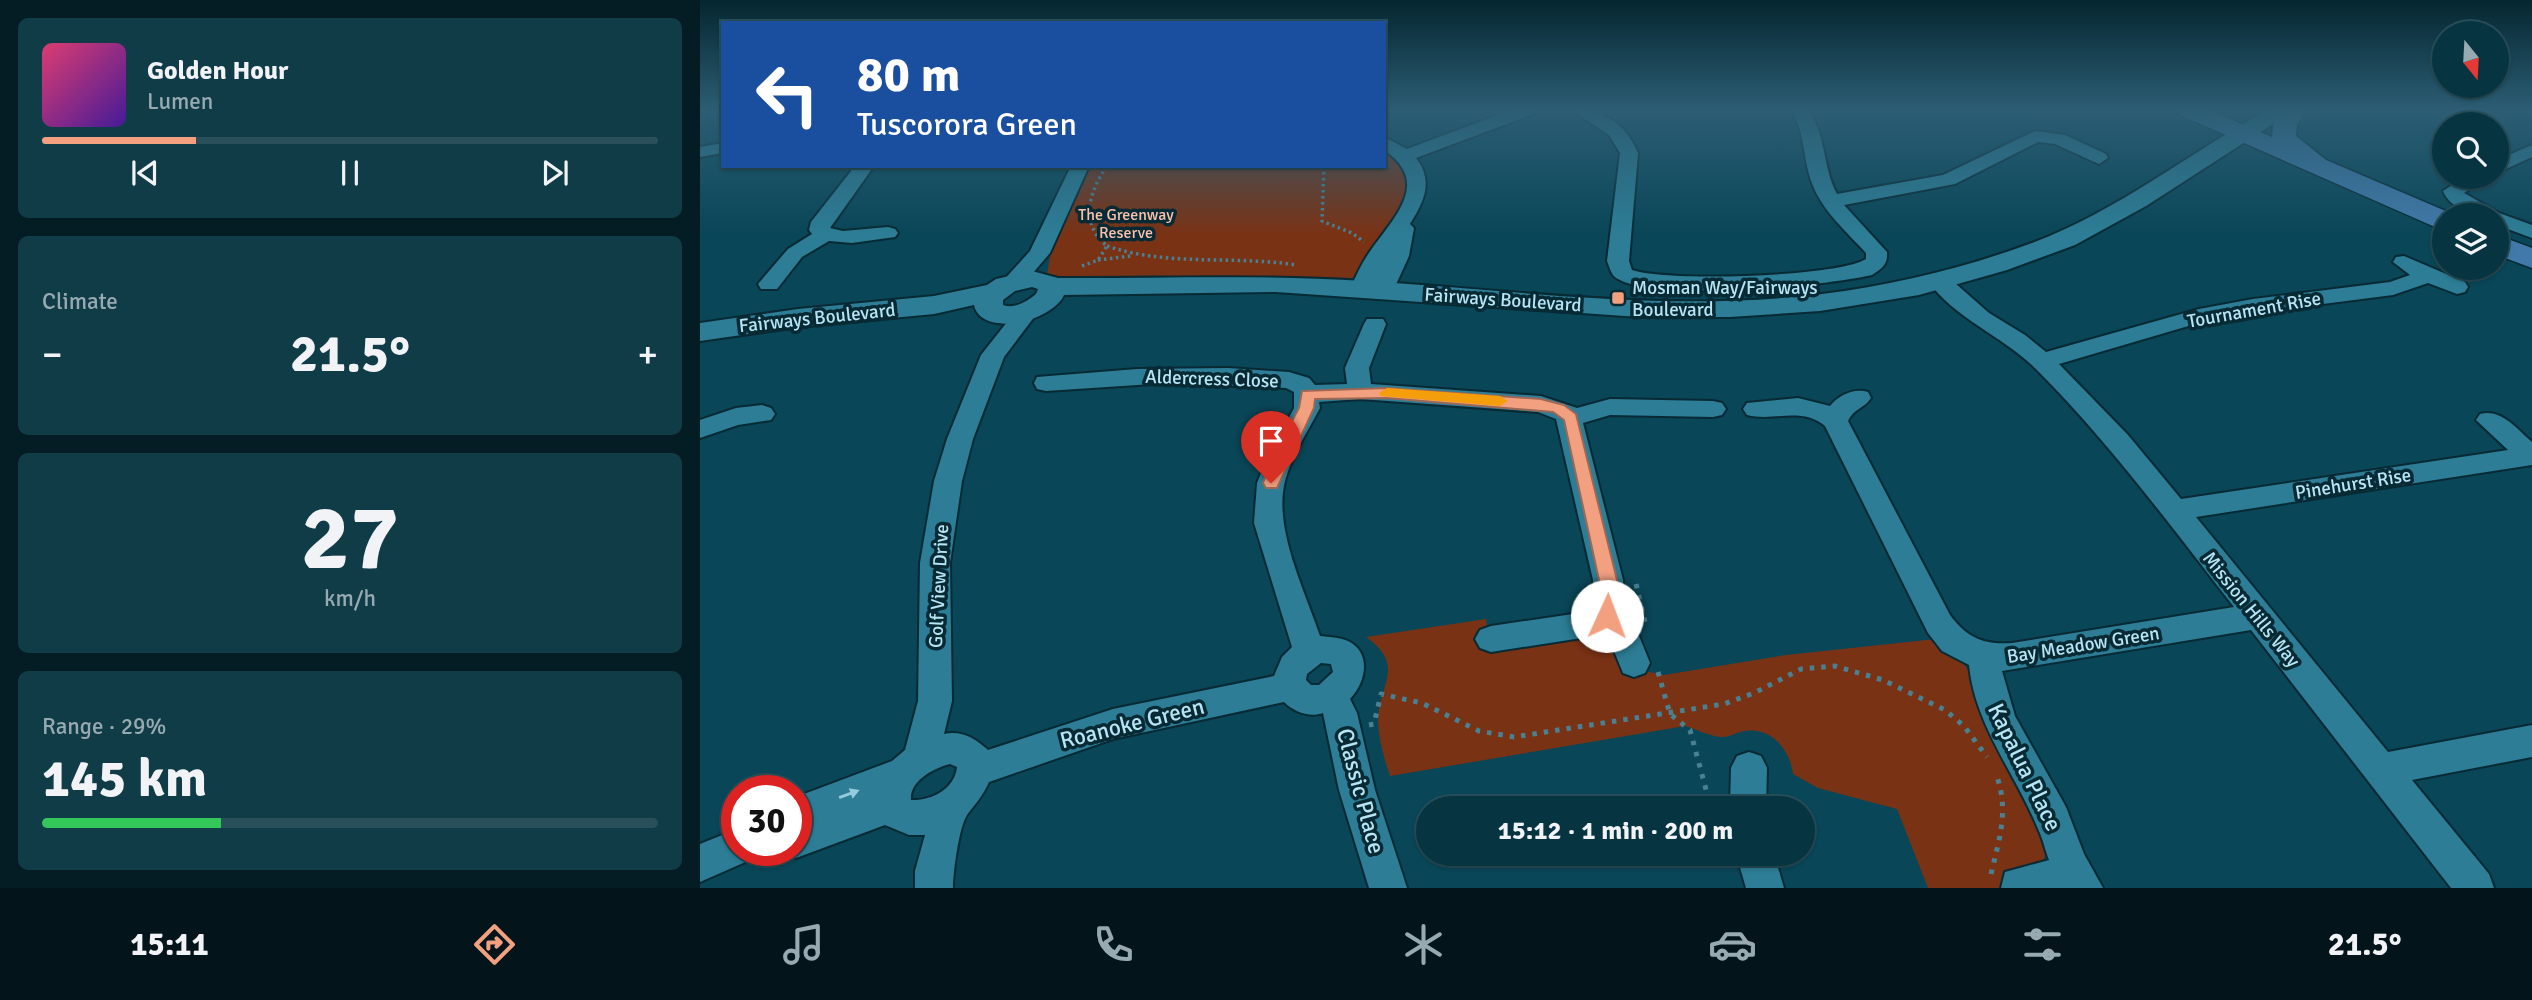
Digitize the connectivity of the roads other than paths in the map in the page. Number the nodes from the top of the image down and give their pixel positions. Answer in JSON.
{"nodes":[{"id":1,"x":1397,"y":150,"type":"edge"},
{"id":2,"x":1420,"y":150,"type":"edge"},
{"id":3,"x":1628,"y":150,"type":"edge"},
{"id":4,"x":1815,"y":150,"type":"edge"},
{"id":5,"x":2004,"y":150,"type":"edge"},
{"id":6,"x":2083,"y":150,"type":"edge"},
{"id":7,"x":2194,"y":150,"type":"edge"},
{"id":8,"x":2297,"y":150,"type":"edge"},
{"id":9,"x":2298,"y":150,"type":"edge"},
{"id":10,"x":2531,"y":150,"type":"edge"},
{"id":11,"x":1405,"y":156,"type":"junction"},
{"id":12,"x":2099,"y":158,"type":"dead end"},
{"id":13,"x":2509,"y":161,"type":"edge"},
{"id":14,"x":863,"y":168,"type":"edge"},
{"id":15,"x":1079,"y":168,"type":"edge"},
{"id":16,"x":2337,"y":174,"type":"junction"},
{"id":17,"x":2455,"y":189,"type":"edge"},
{"id":18,"x":1832,"y":201,"type":"junction"},
{"id":19,"x":2469,"y":203,"type":"edge"},
{"id":20,"x":2432,"y":215,"type":"edge"},
{"id":21,"x":2509,"y":223,"type":"edge"},
{"id":22,"x":2532,"y":232,"type":"edge"},
{"id":23,"x":888,"y":233,"type":"dead end"},
{"id":24,"x":825,"y":235,"type":"junction"},
{"id":25,"x":2509,"y":249,"type":"edge"},
{"id":26,"x":2532,"y":259,"type":"edge"},
{"id":27,"x":2404,"y":262,"type":"dead end"},
{"id":28,"x":2428,"y":276,"type":"junction"},
{"id":29,"x":1948,"y":279,"type":"junction"},
{"id":30,"x":769,"y":284,"type":"dead end"},
{"id":31,"x":1041,"y":284,"type":"junction"},
{"id":32,"x":2457,"y":287,"type":"dead end"},
{"id":33,"x":1371,"y":290,"type":"junction"},
{"id":34,"x":998,"y":299,"type":"junction"},
{"id":35,"x":1375,"y":324,"type":"dead end"},
{"id":36,"x":700,"y":332,"type":"edge"},
{"id":37,"x":993,"y":355,"type":"junction"},
{"id":38,"x":2042,"y":361,"type":"junction"},
{"id":39,"x":1046,"y":383,"type":"dead end"},
{"id":40,"x":1360,"y":391,"type":"junction"},
{"id":41,"x":1308,"y":394,"type":"junction"},
{"id":42,"x":1859,"y":398,"type":"dead end"},
{"id":43,"x":1756,"y":409,"type":"dead end"},
{"id":44,"x":1713,"y":410,"type":"dead end"},
{"id":45,"x":762,"y":414,"type":"dead end"},
{"id":46,"x":1571,"y":418,"type":"junction"},
{"id":47,"x":2489,"y":420,"type":"dead end"},
{"id":48,"x":1835,"y":421,"type":"junction"},
{"id":49,"x":700,"y":429,"type":"edge"},
{"id":50,"x":2532,"y":456,"type":"edge"},
{"id":51,"x":2174,"y":510,"type":"junction"},
{"id":52,"x":2258,"y":616,"type":"junction"},
{"id":53,"x":1608,"y":621,"type":"junction"},
{"id":54,"x":1491,"y":639,"type":"dead end"},
{"id":55,"x":1310,"y":652,"type":"junction"},
{"id":56,"x":1984,"y":657,"type":"junction"},
{"id":57,"x":1634,"y":663,"type":"dead end"},
{"id":58,"x":1290,"y":686,"type":"junction"},
{"id":59,"x":1332,"y":695,"type":"junction"},
{"id":60,"x":2532,"y":741,"type":"edge"},
{"id":61,"x":1749,"y":768,"type":"dead end"},
{"id":62,"x":2381,"y":770,"type":"junction"},
{"id":63,"x":926,"y":779,"type":"junction"},
{"id":64,"x":1748,"y":796,"type":"edge"},
{"id":65,"x":951,"y":807,"type":"joint"},
{"id":66,"x":812,"y":811,"type":"edge"},
{"id":67,"x":812,"y":832,"type":"edge"},
{"id":68,"x":1759,"y":866,"type":"edge"},
{"id":69,"x":934,"y":880,"type":"edge"},
{"id":70,"x":2079,"y":881,"type":"edge"},
{"id":71,"x":2005,"y":885,"type":"edge"},
{"id":72,"x":1388,"y":888,"type":"edge"},
{"id":73,"x":1765,"y":888,"type":"edge"},
{"id":74,"x":2475,"y":888,"type":"edge"}],
"edges":[{"from":1,"to":11,"type":"street"},
{"from":2,"to":11,"type":"street"},
{"from":3,"to":18,"type":"street"},
{"from":4,"to":18,"type":"street"},
{"from":5,"to":18,"type":"street"},
{"from":6,"to":12,"type":"street"},
{"from":7,"to":29,"type":"street","name":"Fairways Boulevard"},
{"from":8,"to":16,"type":"main road"},
{"from":9,"to":16,"type":"main road"},
{"from":10,"to":13,"type":"street"},
{"from":11,"to":33,"type":"street"},
{"from":14,"to":24,"type":"street"},
{"from":15,"to":31,"type":"street","name":"Golf View Drive"},
{"from":16,"to":20,"type":"main road"},
{"from":17,"to":19,"type":"street"},
{"from":21,"to":22,"type":"street"},
{"from":23,"to":24,"type":"street"},
{"from":24,"to":30,"type":"street"},
{"from":25,"to":26,"type":"main road"},
{"from":27,"to":28,"type":"street"},
{"from":28,"to":32,"type":"street"},
{"from":28,"to":38,"type":"street","name":"Tournament Rise"},
{"from":29,"to":33,"type":"street","name":"Fairways Boulevard"},
{"from":29,"to":38,"type":"street","name":"Mission Hills Way"},
{"from":31,"to":33,"type":"street","name":"Fairways Boulevard"},
{"from":31,"to":34,"type":"street","name":"Fairways Boulevard"},
{"from":31,"to":37,"type":"street","name":"Golf View Drive"},
{"from":34,"to":36,"type":"street","name":"Fairways Boulevard"},
{"from":34,"to":37,"type":"street","name":"Golf View Drive"},
{"from":35,"to":40,"type":"street"},
{"from":37,"to":63,"type":"street","name":"Golf View Drive"},
{"from":38,"to":51,"type":"street","name":"Mission Hills Way"},
{"from":39,"to":41,"type":"street","name":"Aldercress Close"},
{"from":40,"to":41,"type":"street"},
{"from":40,"to":46,"type":"street"},
{"from":41,"to":55,"type":"street"},
{"from":42,"to":48,"type":"street"},
{"from":43,"to":48,"type":"street"},
{"from":44,"to":46,"type":"street"},
{"from":45,"to":49,"type":"street"},
{"from":46,"to":53,"type":"street"},
{"from":47,"to":50,"type":"street","name":"Pinehurst Rise"},
{"from":48,"to":56,"type":"street","name":"Bay Meadow Green"},
{"from":50,"to":51,"type":"street","name":"Pinehurst Rise"},
{"from":51,"to":52,"type":"street","name":"Mission Hills Way"},
{"from":52,"to":56,"type":"street","name":"Bay Meadow Green"},
{"from":52,"to":62,"type":"street","name":"Mission Hills Way"},
{"from":53,"to":54,"type":"street"},
{"from":53,"to":57,"type":"street"},
{"from":55,"to":58,"type":"street"},
{"from":55,"to":59,"type":"street"},
{"from":56,"to":70,"type":"street","name":"Kapalua Place"},
{"from":58,"to":59,"type":"street"},
{"from":58,"to":63,"type":"street","name":"Roanoke Green"},
{"from":59,"to":72,"type":"street","name":"Classic Place"},
{"from":60,"to":62,"type":"street"},
{"from":61,"to":64,"type":"street"},
{"from":62,"to":74,"type":"street","name":"Mission Hills Way"},
{"from":63,"to":65,"type":"street"},
{"from":66,"to":63,"type":"street","one_way":true},
{"from":63,"to":67,"type":"street"},
{"from":63,"to":69,"type":"street"},
{"from":65,"to":69,"type":"street"},
{"from":68,"to":73,"type":"street"},
{"from":70,"to":71,"type":"street","name":"Kapalua Place"}]}
